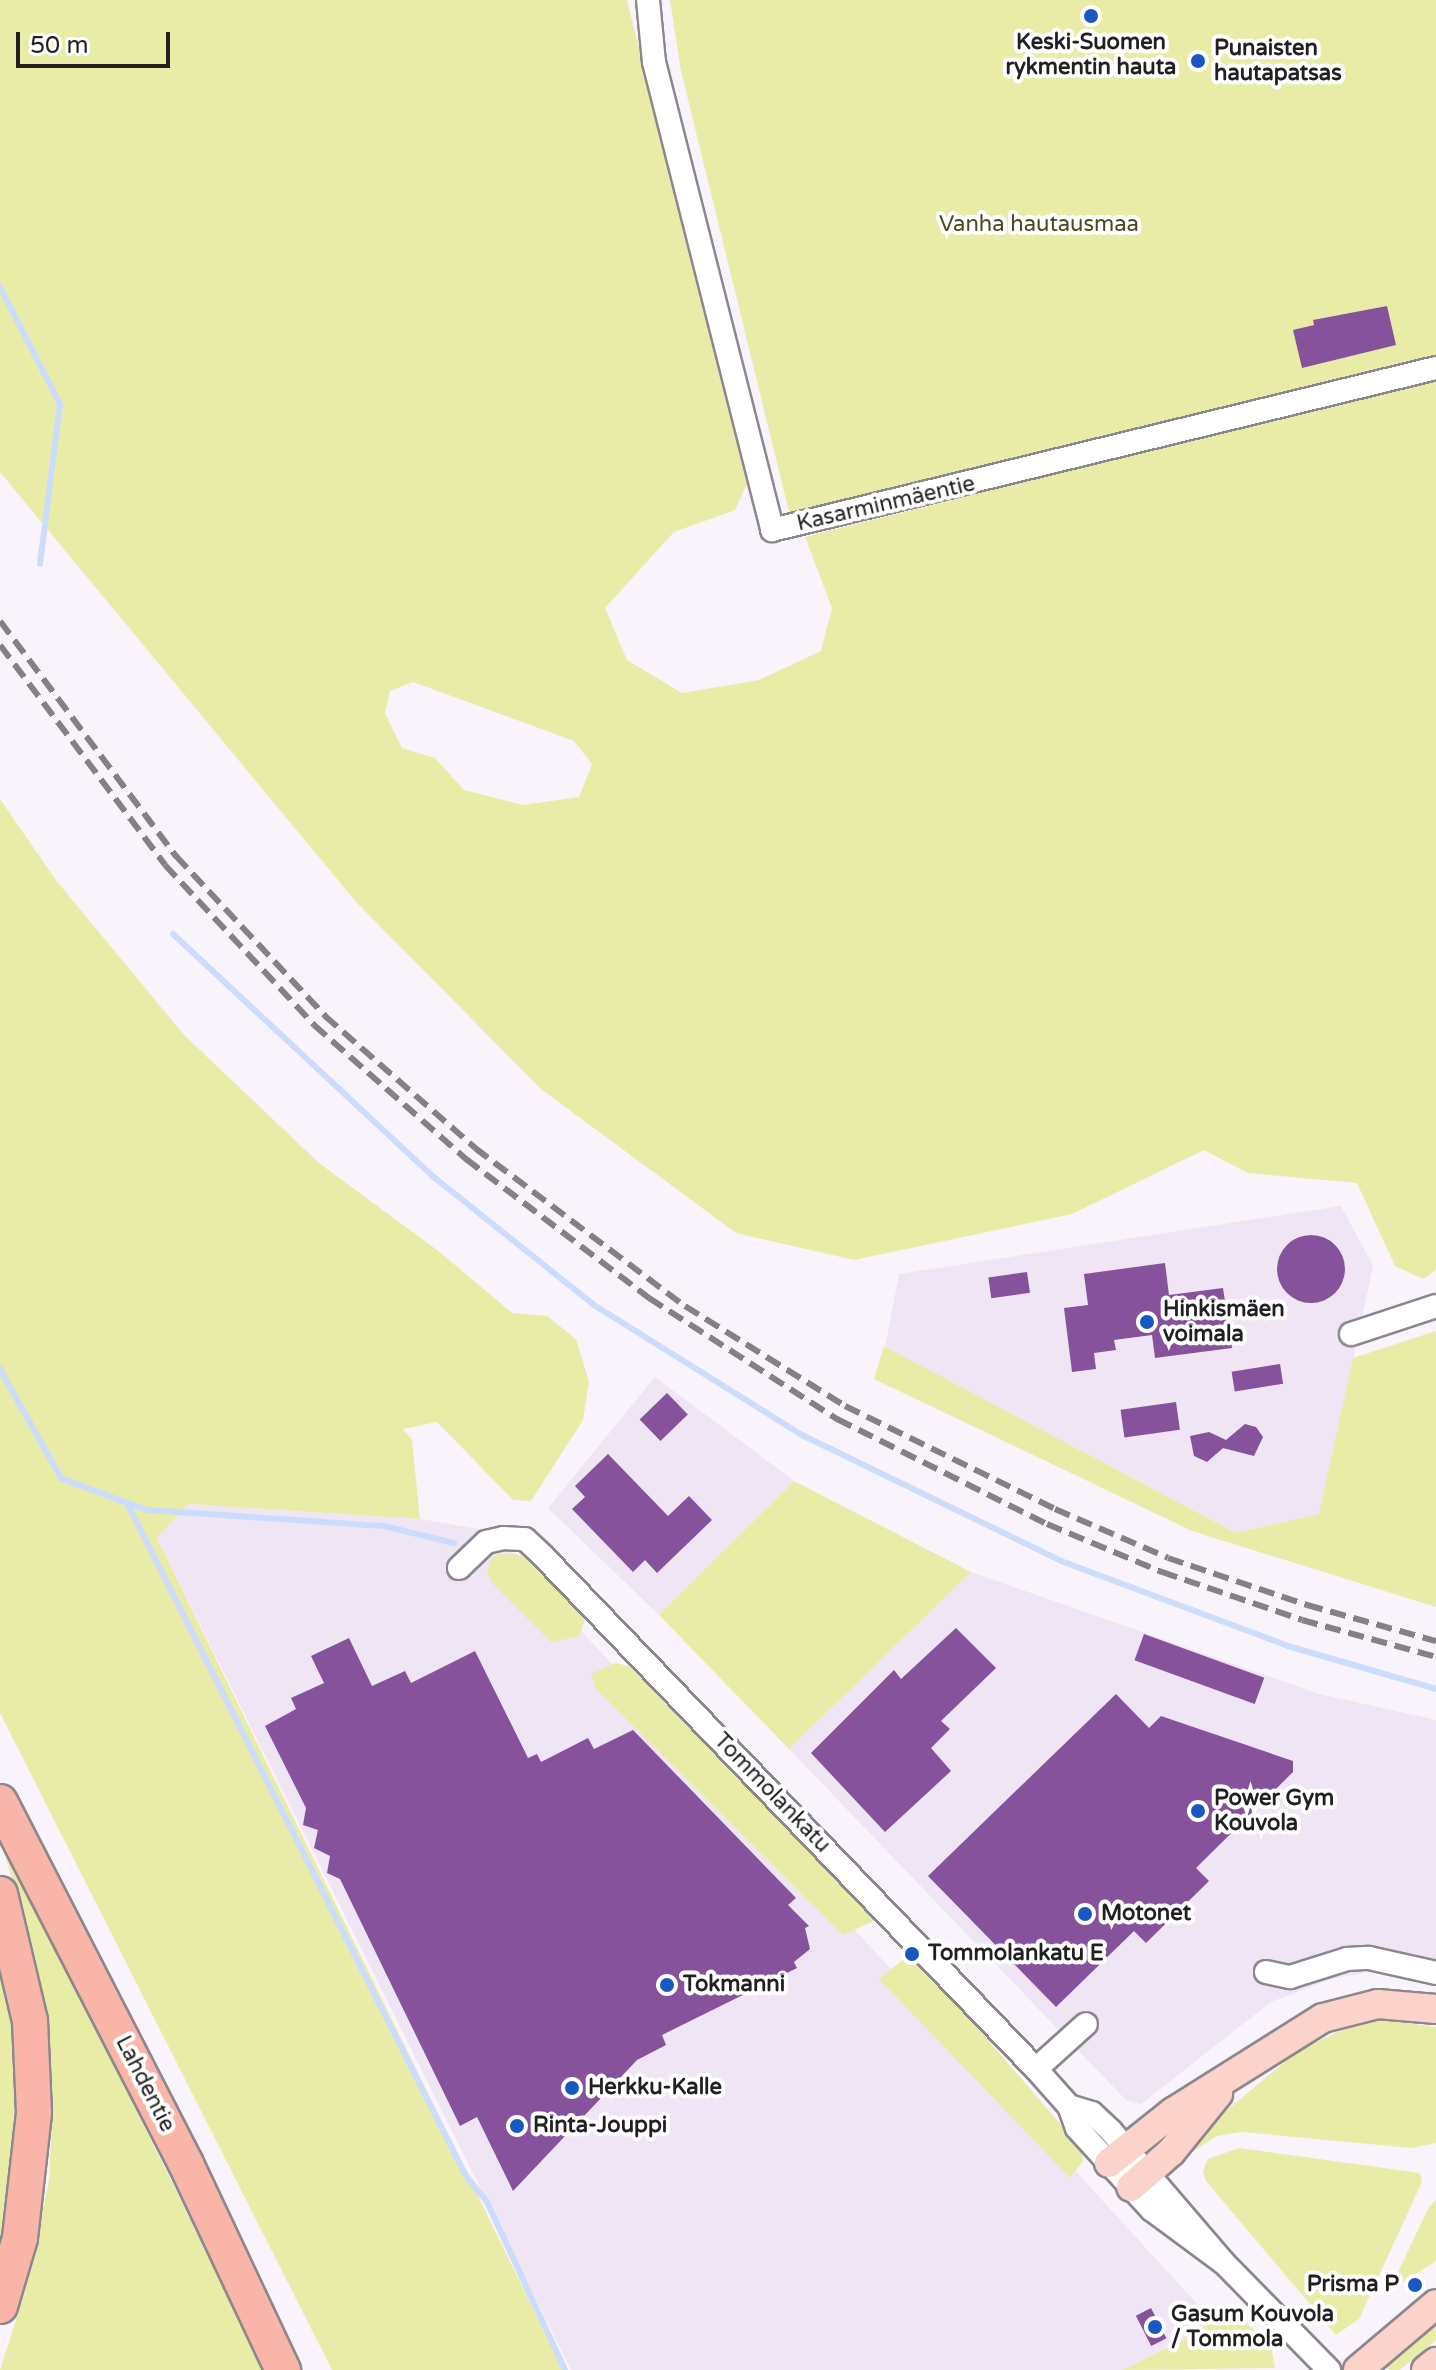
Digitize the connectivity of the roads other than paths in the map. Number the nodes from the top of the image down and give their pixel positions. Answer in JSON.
{"nodes":[{"id":1,"x":648,"y":0,"type":"edge"},
{"id":2,"x":1436,"y":368,"type":"edge"},
{"id":3,"x":1436,"y":1306,"type":"edge"},
{"id":4,"x":1351,"y":1334,"type":"dead end"},
{"id":5,"x":459,"y":1568,"type":"dead end"},
{"id":6,"x":0,"y":1802,"type":"edge"},
{"id":7,"x":0,"y":1894,"type":"edge"},
{"id":8,"x":1266,"y":1972,"type":"dead end"},
{"id":9,"x":1436,"y":1973,"type":"edge"},
{"id":10,"x":1436,"y":2009,"type":"edge"},
{"id":11,"x":1086,"y":2024,"type":"dead end"},
{"id":12,"x":1036,"y":2069,"type":"junction"},
{"id":13,"x":1245,"y":2069,"type":"junction"},
{"id":14,"x":1118,"y":2156,"type":"junction"},
{"id":15,"x":1140,"y":2180,"type":"junction"},
{"id":16,"x":1436,"y":2304,"type":"edge"},
{"id":17,"x":0,"y":2306,"type":"edge"},
{"id":18,"x":1436,"y":2362,"type":"edge"},
{"id":19,"x":1361,"y":2368,"type":"edge"},
{"id":20,"x":283,"y":2370,"type":"edge"},
{"id":21,"x":1329,"y":2370,"type":"edge"},
{"id":22,"x":1426,"y":2370,"type":"edge"}],
"edges":[{"from":1,"to":2,"type":"street","name":"Kasarminmäentie"},
{"from":3,"to":4,"type":"street"},
{"from":5,"to":12,"type":"street","name":"Tommolankatu"},
{"from":6,"to":20,"type":"highway","name":"Lahdentie"},
{"from":7,"to":17,"type":"highway"},
{"from":8,"to":9,"type":"street"},
{"from":10,"to":13,"type":"main road"},
{"from":11,"to":12,"type":"street"},
{"from":12,"to":14,"type":"street","name":"Tommolankatu"},
{"from":13,"to":14,"type":"main road"},
{"from":13,"to":15,"type":"main road"},
{"from":14,"to":15,"type":"street","name":"Tommolankatu"},
{"from":15,"to":21,"type":"street","name":"Tommolankatu"},
{"from":16,"to":19,"type":"main road"},
{"from":18,"to":22,"type":"main road"}]}
